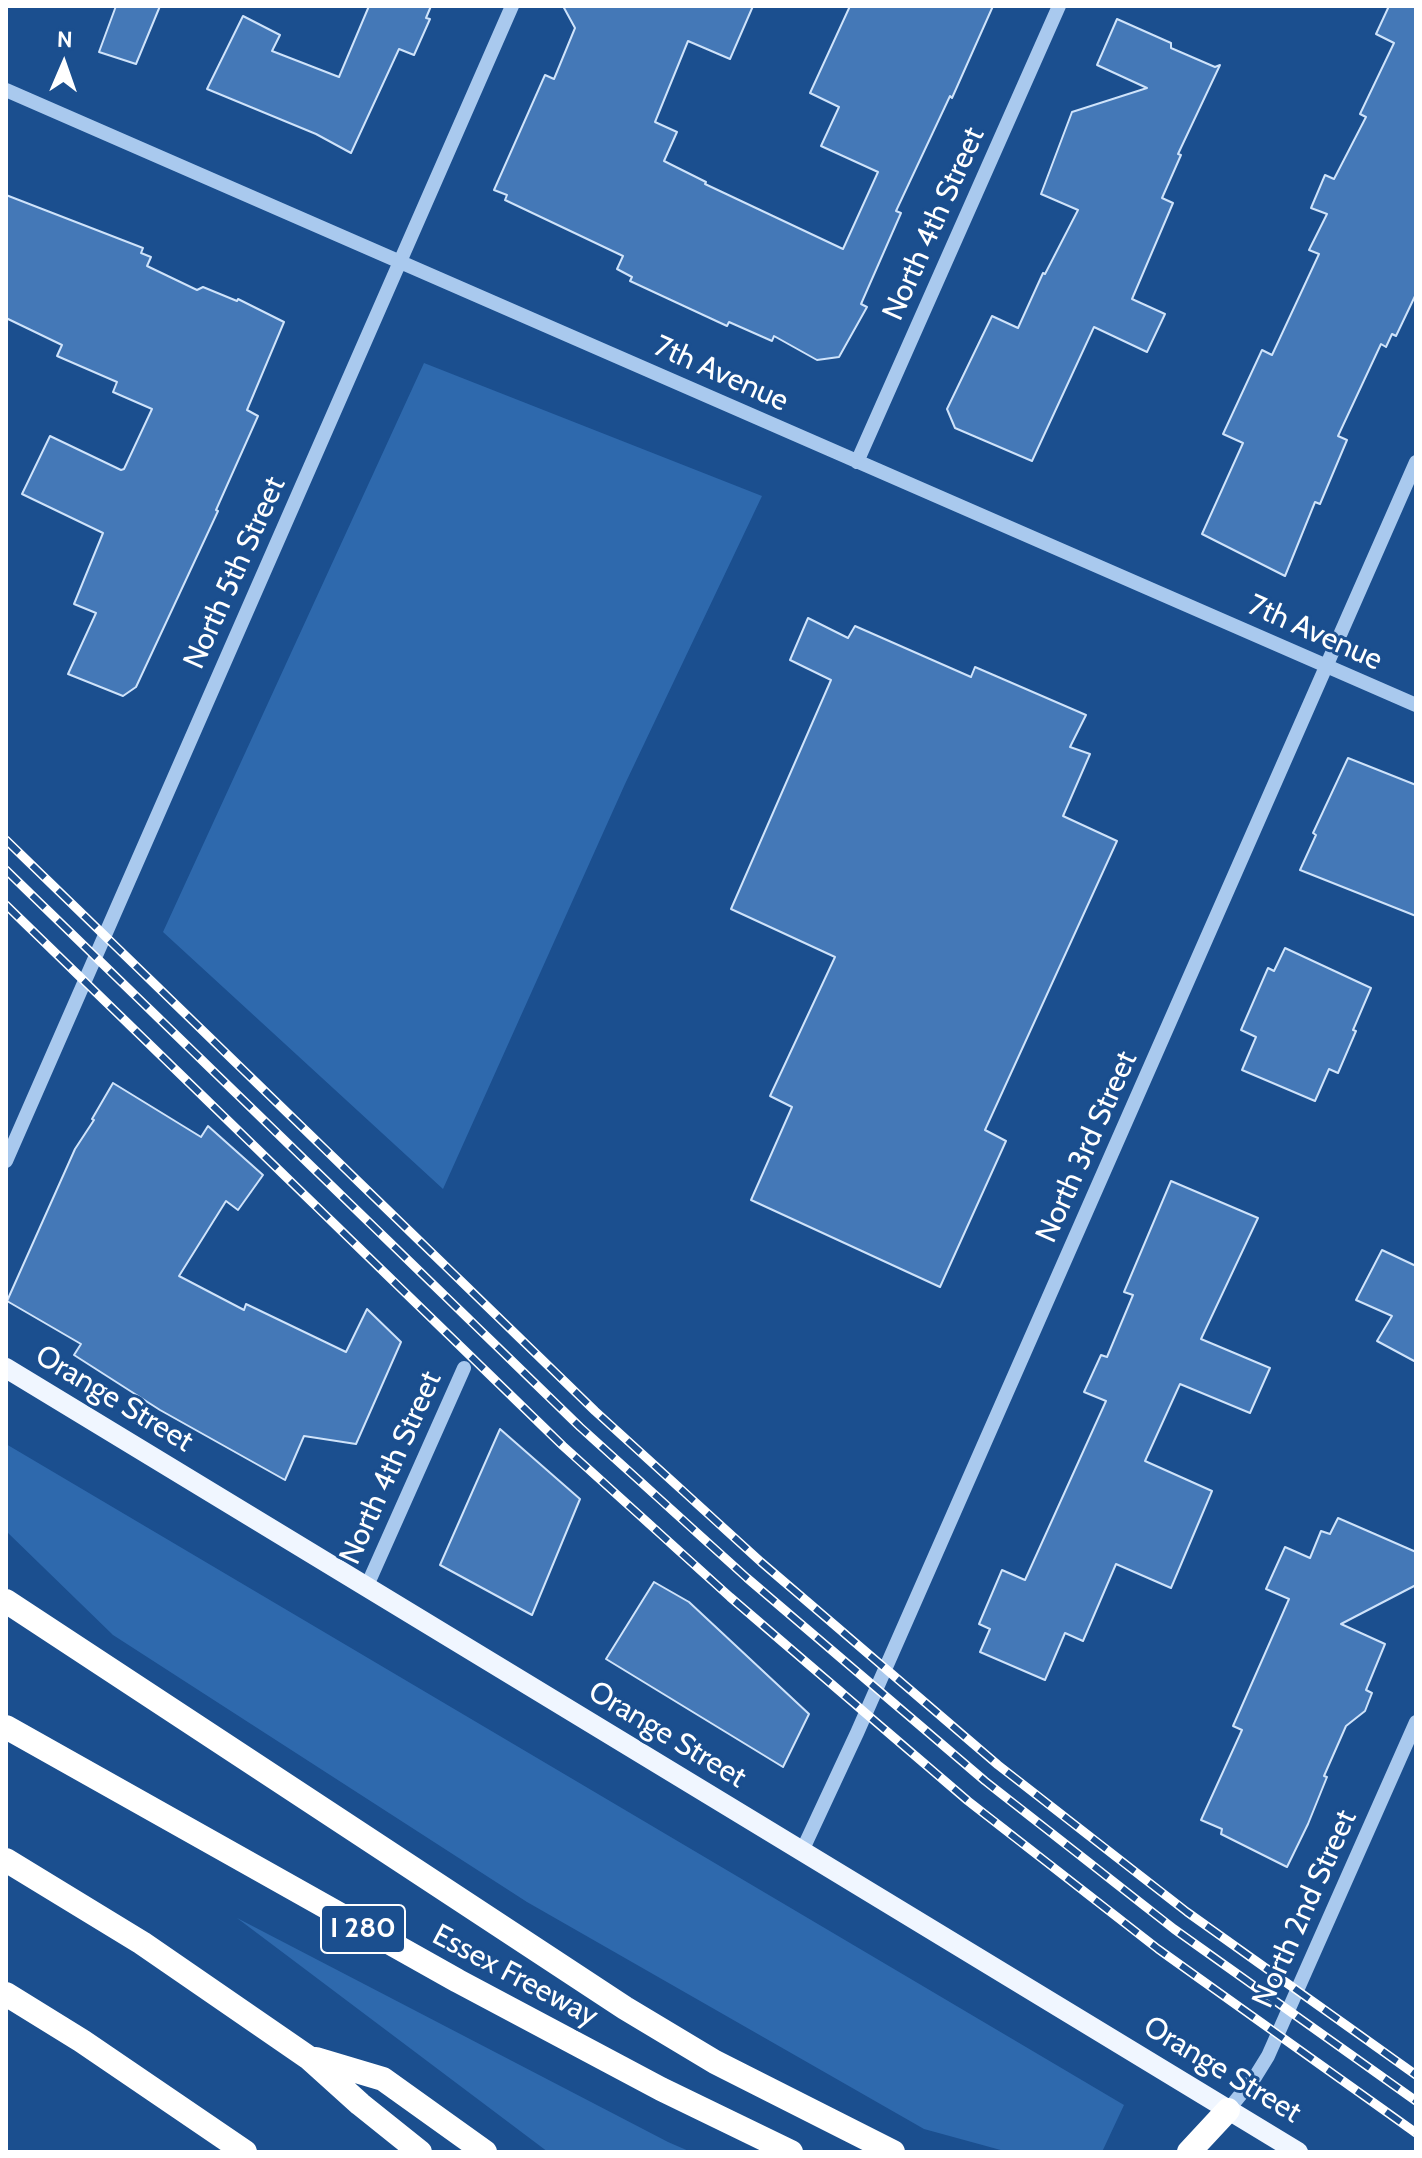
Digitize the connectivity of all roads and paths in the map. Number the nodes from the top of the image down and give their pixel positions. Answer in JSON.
{"nodes":[{"id":1,"x":512,"y":6,"type":"edge"},
{"id":2,"x":1059,"y":6,"type":"edge"},
{"id":3,"x":6,"y":90,"type":"edge"},
{"id":4,"x":400,"y":262,"type":"junction"},
{"id":5,"x":857,"y":462,"type":"junction"},
{"id":6,"x":1416,"y":462,"type":"edge"},
{"id":7,"x":1327,"y":666,"type":"junction"},
{"id":8,"x":1416,"y":705,"type":"edge"},
{"id":9,"x":6,"y":1161,"type":"edge"},
{"id":10,"x":6,"y":1368,"type":"edge"},
{"id":11,"x":464,"y":1368,"type":"dead end"},
{"id":12,"x":366,"y":1588,"type":"junction"},
{"id":13,"x":6,"y":1601,"type":"edge"},
{"id":14,"x":1416,"y":1722,"type":"edge"},
{"id":15,"x":6,"y":1727,"type":"edge"},
{"id":16,"x":802,"y":1851,"type":"junction"},
{"id":17,"x":6,"y":1860,"type":"edge"},
{"id":18,"x":6,"y":1994,"type":"edge"},
{"id":19,"x":309,"y":2058,"type":"junction"},
{"id":20,"x":1228,"y":2110,"type":"junction"},
{"id":21,"x":245,"y":2152,"type":"edge"},
{"id":22,"x":420,"y":2152,"type":"edge"},
{"id":23,"x":485,"y":2152,"type":"edge"},
{"id":24,"x":791,"y":2152,"type":"edge"},
{"id":25,"x":893,"y":2152,"type":"edge"},
{"id":26,"x":1189,"y":2152,"type":"edge"},
{"id":27,"x":1298,"y":2152,"type":"edge"}],
"edges":[{"from":1,"to":4,"type":"street","name":"North 5th Street"},
{"from":2,"to":5,"type":"street","name":"North 4th Street"},
{"from":3,"to":4,"type":"street","name":"7th Avenue"},
{"from":4,"to":5,"type":"street","name":"7th Avenue"},
{"from":4,"to":9,"type":"street","name":"North 5th Street"},
{"from":5,"to":7,"type":"street","name":"7th Avenue"},
{"from":6,"to":7,"type":"street","name":"North 3rd Street"},
{"from":7,"to":8,"type":"street","name":"7th Avenue"},
{"from":7,"to":16,"type":"street","name":"North 3rd Street"},
{"from":10,"to":12,"type":"main road","name":"Orange Street"},
{"from":11,"to":12,"type":"street","name":"North 4th Street"},
{"from":12,"to":16,"type":"main road","name":"Orange Street"},
{"from":13,"to":25,"type":"highway"},
{"from":14,"to":20,"type":"street","name":"North 2nd Street"},
{"from":15,"to":24,"type":"highway","name":"Essex Freeway","number":"I 280"},
{"from":16,"to":20,"type":"main road","name":"Orange Street"},
{"from":17,"to":19,"type":"highway"},
{"from":18,"to":21,"type":"highway"},
{"from":19,"to":22,"type":"highway"},
{"from":19,"to":23,"type":"highway"},
{"from":20,"to":26,"type":"highway"},
{"from":20,"to":27,"type":"main road","name":"Orange Street"}]}
